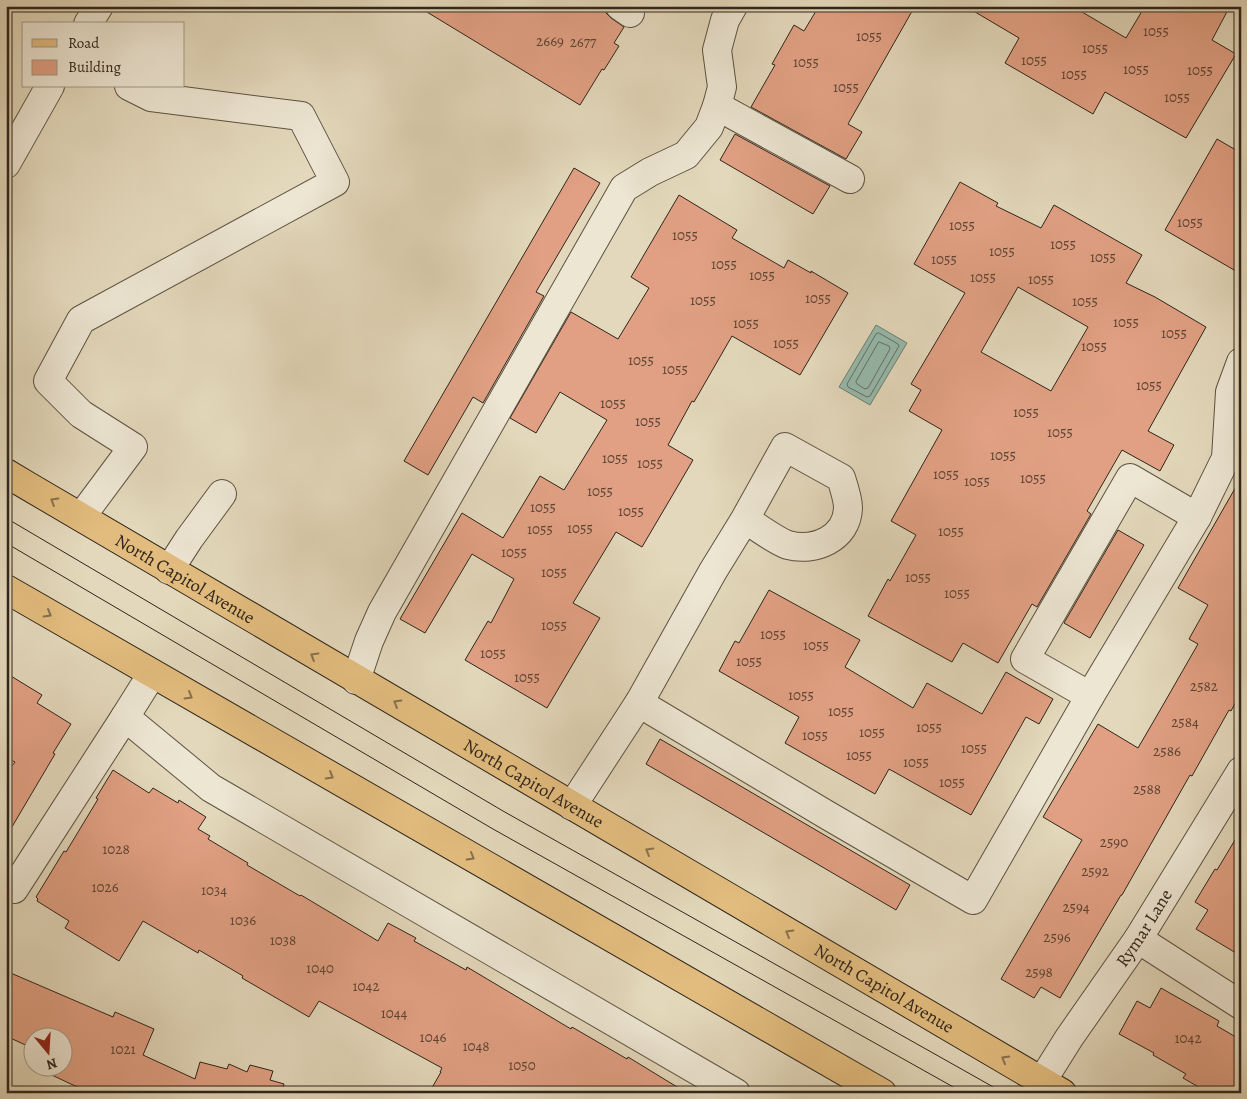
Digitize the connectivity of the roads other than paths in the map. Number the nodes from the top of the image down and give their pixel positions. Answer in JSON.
{"nodes":[{"id":1,"x":99,"y":6,"type":"edge"},
{"id":2,"x":733,"y":6,"type":"edge"},
{"id":3,"x":89,"y":22,"type":"edge"},
{"id":4,"x":49,"y":88,"type":"edge"},
{"id":5,"x":133,"y":88,"type":"edge"},
{"id":6,"x":717,"y":106,"type":"junction"},
{"id":7,"x":6,"y":164,"type":"edge"},
{"id":8,"x":850,"y":179,"type":"dead end"},
{"id":9,"x":1241,"y":362,"type":"edge"},
{"id":10,"x":6,"y":473,"type":"edge"},
{"id":11,"x":222,"y":494,"type":"dead end"},
{"id":12,"x":81,"y":517,"type":"junction"},
{"id":13,"x":1197,"y":517,"type":"junction"},
{"id":14,"x":745,"y":519,"type":"dead end"},
{"id":15,"x":169,"y":570,"type":"junction"},
{"id":16,"x":6,"y":590,"type":"edge"},
{"id":17,"x":152,"y":674,"type":"junction"},
{"id":18,"x":356,"y":680,"type":"junction"},
{"id":19,"x":1090,"y":696,"type":"junction"},
{"id":20,"x":639,"y":703,"type":"junction"},
{"id":21,"x":125,"y":717,"type":"junction"},
{"id":22,"x":1241,"y":771,"type":"edge"},
{"id":23,"x":572,"y":806,"type":"junction"},
{"id":24,"x":14,"y":889,"type":"dead end"},
{"id":25,"x":1138,"y":938,"type":"junction"},
{"id":26,"x":1241,"y":1004,"type":"edge"},
{"id":27,"x":1052,"y":1087,"type":"edge"},
{"id":28,"x":736,"y":1093,"type":"edge"},
{"id":29,"x":882,"y":1093,"type":"edge"}],
"edges":[{"from":1,"to":3,"type":"street"},
{"from":2,"to":6,"type":"street"},
{"from":4,"to":7,"type":"street"},
{"from":5,"to":12,"type":"street"},
{"from":6,"to":8,"type":"street"},
{"from":6,"to":18,"type":"street"},
{"from":9,"to":13,"type":"street"},
{"from":12,"to":10,"type":"main road","name":"North Capitol Avenue","one_way":true},
{"from":11,"to":15,"type":"street"},
{"from":12,"to":15,"type":"main road","name":"North Capitol Avenue"},
{"from":13,"to":19,"type":"street"},
{"from":13,"to":19,"type":"street"},
{"from":14,"to":20,"type":"street"},
{"from":18,"to":15,"type":"main road","name":"North Capitol Avenue","one_way":true},
{"from":16,"to":17,"type":"main road","one_way":true},
{"from":17,"to":21,"type":"street"},
{"from":17,"to":29,"type":"main road","one_way":true},
{"from":23,"to":18,"type":"main road","name":"North Capitol Avenue","one_way":true},
{"from":19,"to":20,"type":"street"},
{"from":20,"to":23,"type":"street"},
{"from":21,"to":24,"type":"street"},
{"from":21,"to":28,"type":"street"},
{"from":22,"to":25,"type":"street","name":"Rymar Lane"},
{"from":27,"to":23,"type":"main road","name":"North Capitol Avenue","one_way":true},
{"from":25,"to":26,"type":"street"},
{"from":25,"to":27,"type":"street","name":"Rymar Lane"}]}
